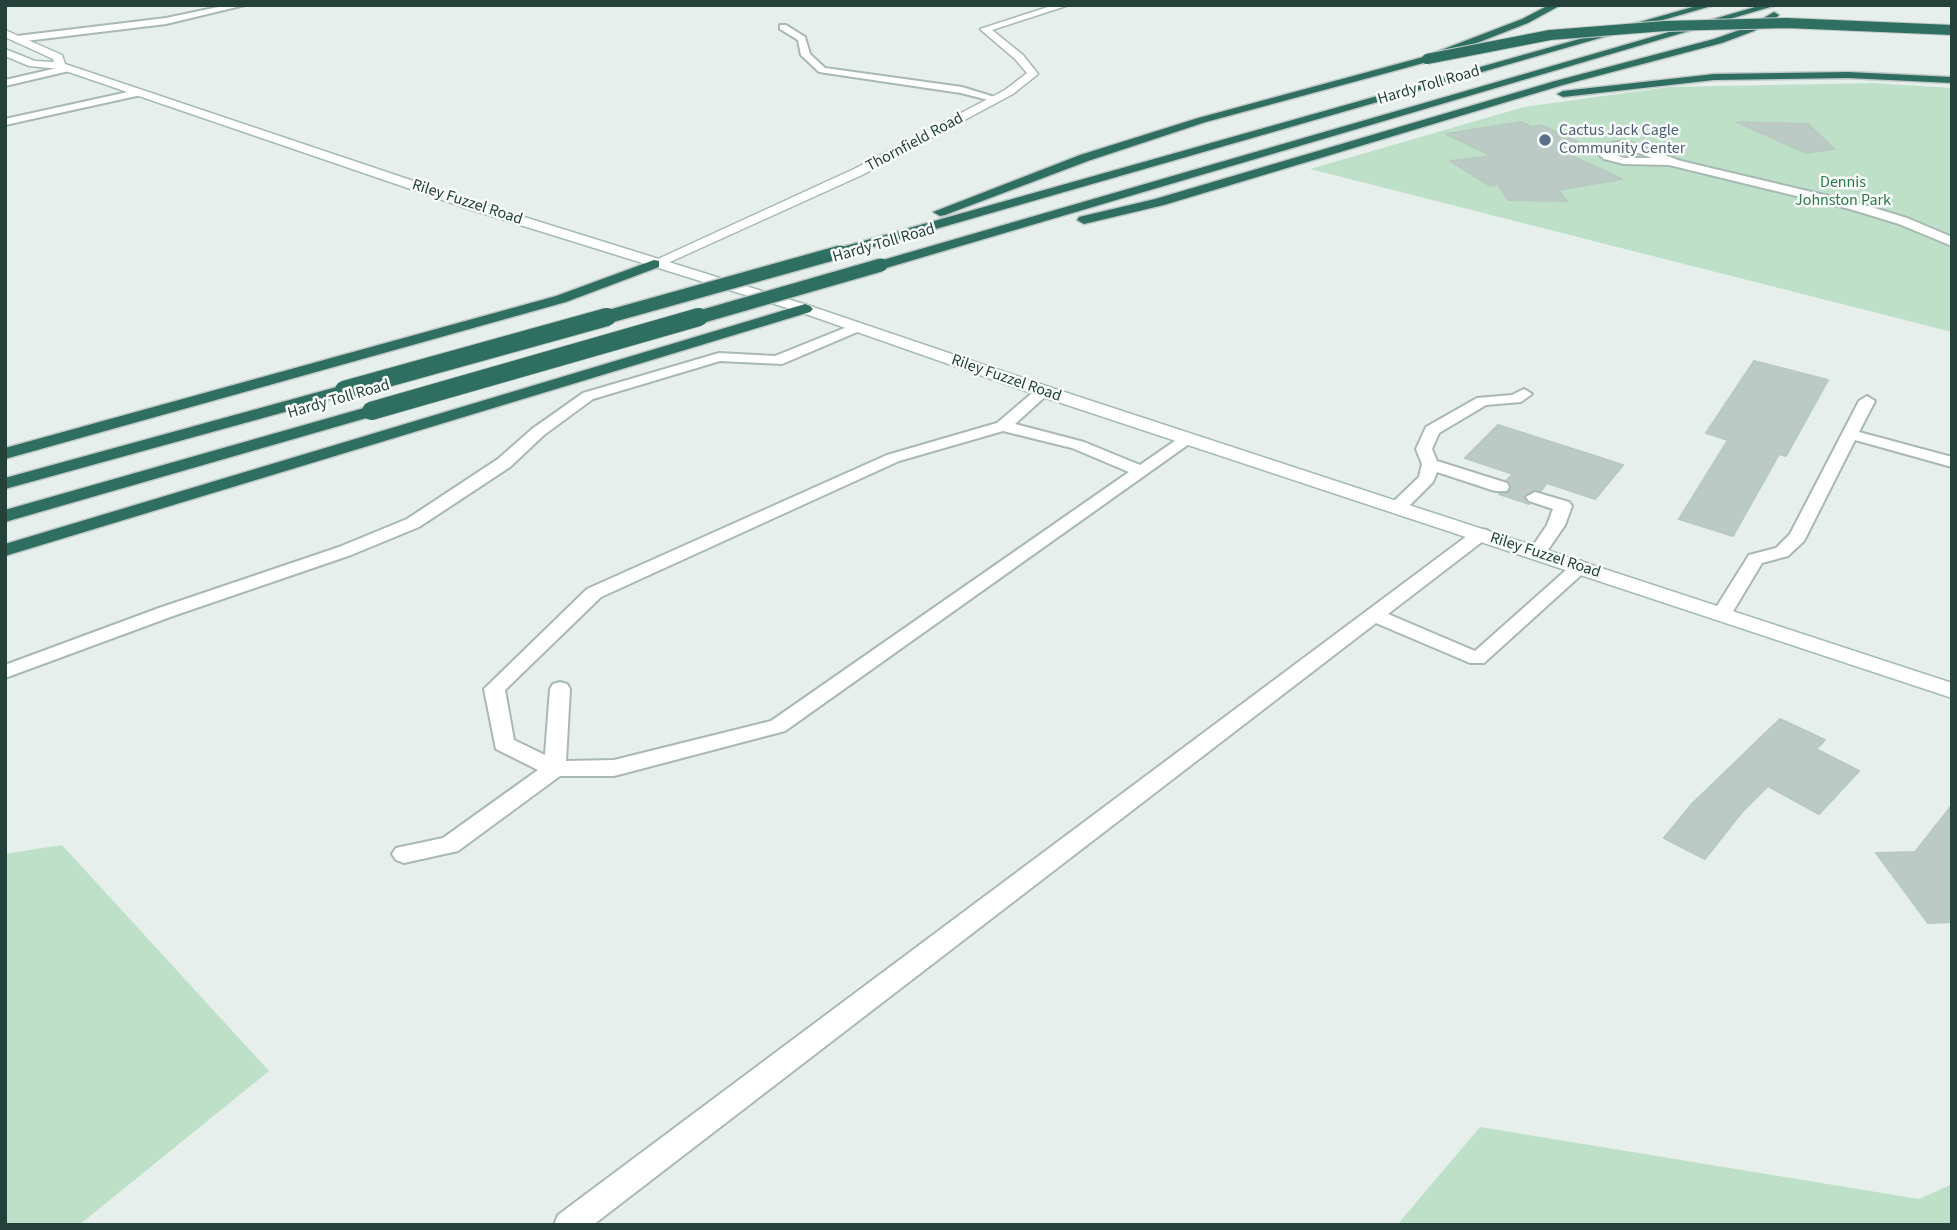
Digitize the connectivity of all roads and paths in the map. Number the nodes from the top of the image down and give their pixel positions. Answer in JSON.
{"nodes":[{"id":1,"x":241,"y":5,"type":"edge"},
{"id":2,"x":1065,"y":5,"type":"edge"},
{"id":3,"x":1557,"y":5,"type":"edge"},
{"id":4,"x":1711,"y":5,"type":"edge"},
{"id":5,"x":1773,"y":5,"type":"edge"},
{"id":6,"x":1787,"y":5,"type":"edge"},
{"id":7,"x":169,"y":14,"type":"dead end"},
{"id":8,"x":783,"y":27,"type":"dead end"},
{"id":9,"x":1952,"y":30,"type":"edge"},
{"id":10,"x":5,"y":33,"type":"edge"},
{"id":11,"x":30,"y":36,"type":"junction"},
{"id":12,"x":17,"y":38,"type":"junction"},
{"id":13,"x":5,"y":52,"type":"edge"},
{"id":14,"x":11,"y":58,"type":"edge"},
{"id":15,"x":1427,"y":59,"type":"junction"},
{"id":16,"x":64,"y":67,"type":"junction"},
{"id":17,"x":84,"y":75,"type":"junction"},
{"id":18,"x":33,"y":76,"type":"junction"},
{"id":19,"x":1952,"y":80,"type":"edge"},
{"id":20,"x":5,"y":83,"type":"edge"},
{"id":21,"x":137,"y":93,"type":"junction"},
{"id":22,"x":996,"y":99,"type":"junction"},
{"id":23,"x":1469,"y":112,"type":"junction"},
{"id":24,"x":5,"y":122,"type":"edge"},
{"id":25,"x":1668,"y":162,"type":"junction"},
{"id":26,"x":1952,"y":242,"type":"edge"},
{"id":27,"x":867,"y":244,"type":"junction"},
{"id":28,"x":931,"y":250,"type":"junction"},
{"id":29,"x":654,"y":264,"type":"junction"},
{"id":30,"x":805,"y":309,"type":"junction"},
{"id":31,"x":857,"y":327,"type":"junction"},
{"id":32,"x":1043,"y":391,"type":"junction"},
{"id":33,"x":1524,"y":394,"type":"dead end"},
{"id":34,"x":1867,"y":401,"type":"dead end"},
{"id":35,"x":1003,"y":426,"type":"junction"},
{"id":36,"x":1850,"y":434,"type":"junction"},
{"id":37,"x":1188,"y":439,"type":"junction"},
{"id":38,"x":5,"y":454,"type":"edge"},
{"id":39,"x":1952,"y":462,"type":"edge"},
{"id":40,"x":1430,"y":464,"type":"junction"},
{"id":41,"x":1141,"y":471,"type":"junction"},
{"id":42,"x":5,"y":484,"type":"edge"},
{"id":43,"x":1501,"y":487,"type":"dead end"},
{"id":44,"x":1535,"y":497,"type":"dead end"},
{"id":45,"x":1398,"y":507,"type":"junction"},
{"id":46,"x":5,"y":516,"type":"edge"},
{"id":47,"x":1481,"y":534,"type":"junction"},
{"id":48,"x":5,"y":550,"type":"edge"},
{"id":49,"x":1537,"y":553,"type":"junction"},
{"id":50,"x":1581,"y":568,"type":"junction"},
{"id":51,"x":1722,"y":614,"type":"junction"},
{"id":52,"x":1374,"y":615,"type":"junction"},
{"id":53,"x":5,"y":672,"type":"edge"},
{"id":54,"x":560,"y":689,"type":"dead end"},
{"id":55,"x":1952,"y":691,"type":"edge"},
{"id":56,"x":555,"y":769,"type":"junction"},
{"id":57,"x":404,"y":854,"type":"dead end"},
{"id":58,"x":569,"y":1225,"type":"edge"}],
"edges":[{"from":1,"to":11,"type":"lane"},
{"from":2,"to":22,"type":"main road","name":"Thornfield Road"},
{"from":3,"to":15,"type":"highway","bridge":true},
{"from":4,"to":27,"type":"highway","name":"Hardy Toll Road"},
{"from":5,"to":28,"type":"highway","name":"Hardy Toll Road"},
{"from":6,"to":23,"type":"highway","bridge":true},
{"from":7,"to":11,"type":"lane"},
{"from":8,"to":22,"type":"lane"},
{"from":9,"to":15,"type":"highway","bridge":true},
{"from":10,"to":12,"type":"main road","name":"Riley Fuzzel Road"},
{"from":11,"to":12,"type":"lane"},
{"from":12,"to":16,"type":"main road","name":"Riley Fuzzel Road"},
{"from":13,"to":14,"type":"main road","name":"Riley Fuzzel Road"},
{"from":14,"to":16,"type":"main road","name":"Riley Fuzzel Road"},
{"from":15,"to":27,"type":"highway"},
{"from":16,"to":17,"type":"main road","name":"Riley Fuzzel Road"},
{"from":16,"to":18,"type":"lane"},
{"from":17,"to":18,"type":"lane"},
{"from":17,"to":21,"type":"main road","name":"Riley Fuzzel Road"},
{"from":18,"to":20,"type":"lane"},
{"from":19,"to":23,"type":"highway"},
{"from":21,"to":24,"type":"lane"},
{"from":21,"to":29,"type":"main road","name":"Riley Fuzzel Road"},
{"from":22,"to":29,"type":"main road","name":"Thornfield Road"},
{"from":23,"to":28,"type":"highway"},
{"from":25,"to":25,"type":"lane"},
{"from":25,"to":26,"type":"lane"},
{"from":27,"to":42,"type":"highway","name":"Hardy Toll Road","bridge":true},
{"from":28,"to":46,"type":"highway","name":"Hardy Toll Road","bridge":true},
{"from":29,"to":30,"type":"main road","name":"Riley Fuzzel Road"},
{"from":29,"to":38,"type":"highway"},
{"from":30,"to":31,"type":"main road","name":"Riley Fuzzel Road"},
{"from":30,"to":48,"type":"highway"},
{"from":31,"to":32,"type":"main road","name":"Riley Fuzzel Road"},
{"from":31,"to":53,"type":"lane"},
{"from":32,"to":35,"type":"lane"},
{"from":32,"to":37,"type":"main road","name":"Riley Fuzzel Road"},
{"from":33,"to":40,"type":"lane"},
{"from":34,"to":36,"type":"lane"},
{"from":35,"to":41,"type":"lane"},
{"from":35,"to":56,"type":"lane"},
{"from":36,"to":39,"type":"lane"},
{"from":36,"to":51,"type":"lane"},
{"from":37,"to":41,"type":"lane"},
{"from":37,"to":45,"type":"main road","name":"Riley Fuzzel Road"},
{"from":40,"to":43,"type":"lane"},
{"from":40,"to":45,"type":"lane"},
{"from":41,"to":56,"type":"lane"},
{"from":44,"to":49,"type":"lane"},
{"from":45,"to":47,"type":"main road","name":"Riley Fuzzel Road"},
{"from":47,"to":49,"type":"main road","name":"Riley Fuzzel Road"},
{"from":47,"to":52,"type":"lane"},
{"from":49,"to":50,"type":"main road","name":"Riley Fuzzel Road"},
{"from":50,"to":51,"type":"main road","name":"Riley Fuzzel Road"},
{"from":50,"to":52,"type":"lane"},
{"from":51,"to":55,"type":"main road","name":"Riley Fuzzel Road"},
{"from":52,"to":58,"type":"lane"},
{"from":54,"to":56,"type":"lane"},
{"from":56,"to":57,"type":"lane"}]}
